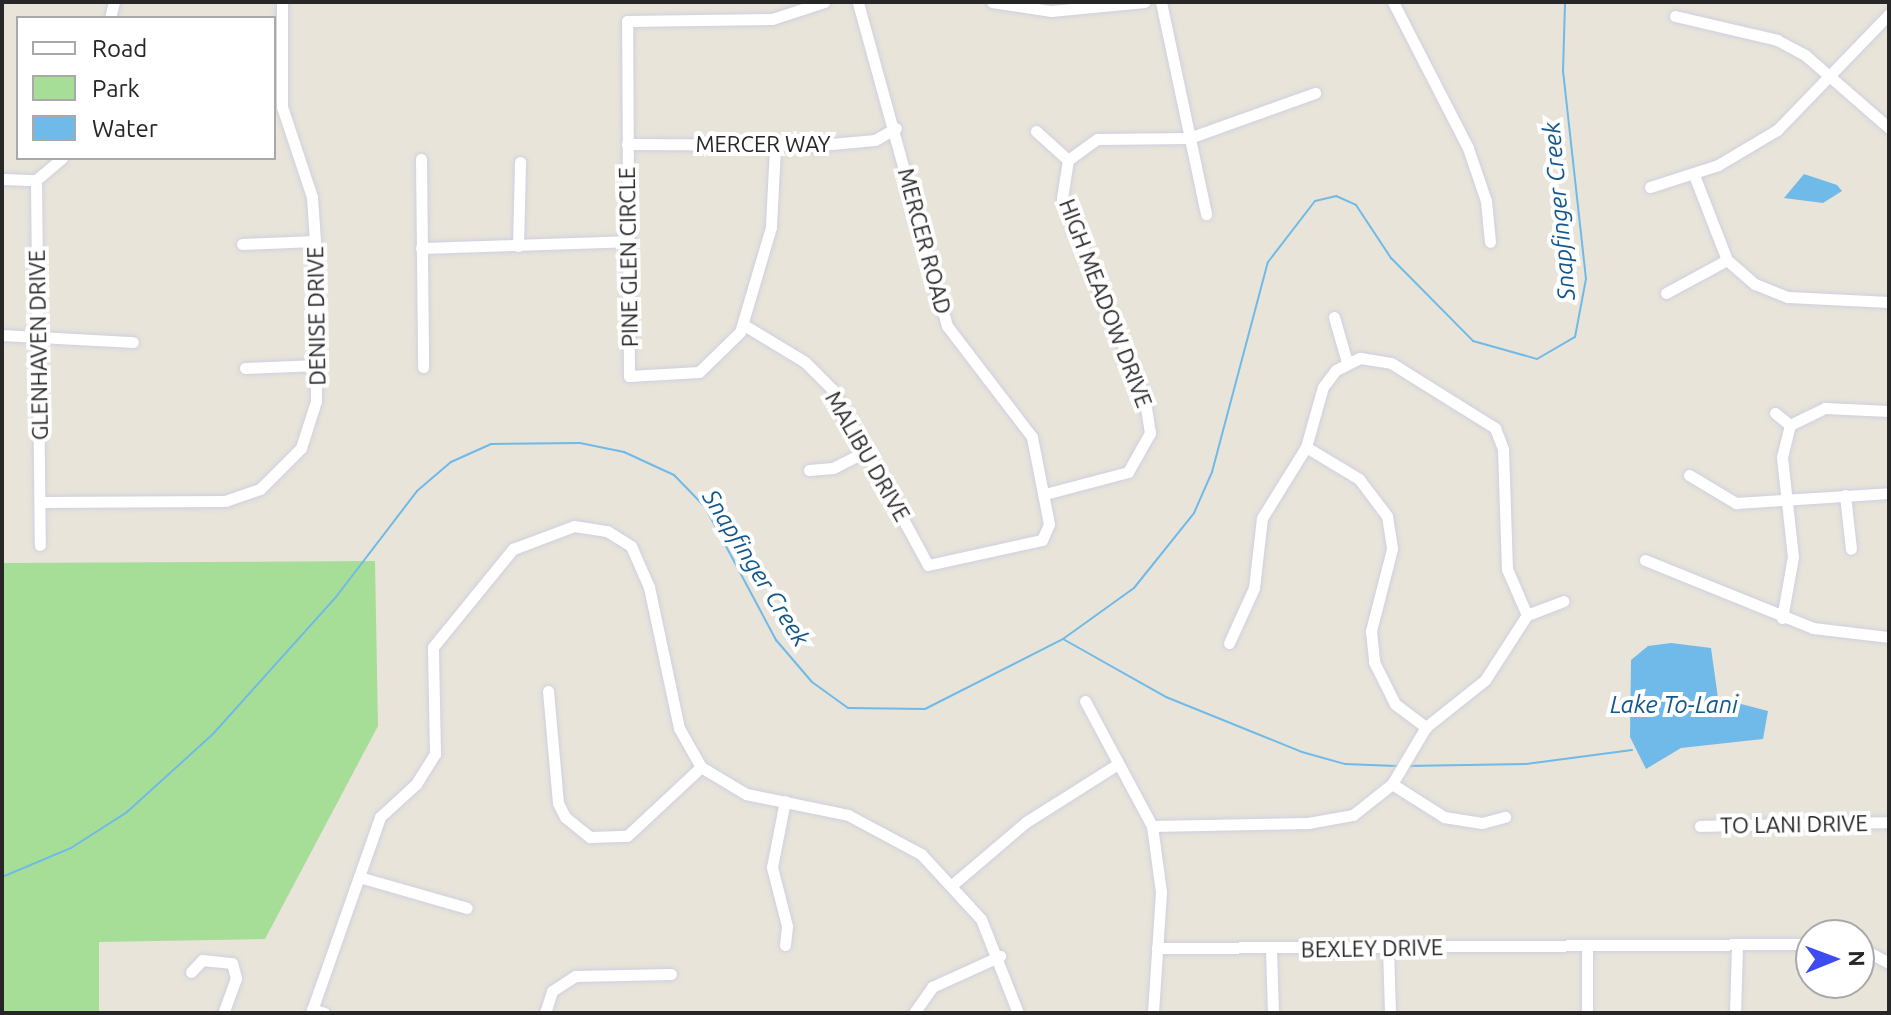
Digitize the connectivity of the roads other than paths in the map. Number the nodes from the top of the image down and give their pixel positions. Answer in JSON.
{"nodes":[{"id":1,"x":282,"y":2,"type":"edge"},
{"id":2,"x":824,"y":2,"type":"edge"},
{"id":3,"x":858,"y":2,"type":"edge"},
{"id":4,"x":992,"y":2,"type":"edge"},
{"id":5,"x":1145,"y":2,"type":"edge"},
{"id":6,"x":1161,"y":2,"type":"edge"},
{"id":7,"x":1393,"y":2,"type":"edge"},
{"id":8,"x":1889,"y":14,"type":"edge"},
{"id":9,"x":1675,"y":16,"type":"dead end"},
{"id":10,"x":1829,"y":75,"type":"junction"},
{"id":11,"x":1315,"y":93,"type":"dead end"},
{"id":12,"x":896,"y":128,"type":"junction"},
{"id":13,"x":1889,"y":128,"type":"edge"},
{"id":14,"x":1036,"y":131,"type":"dead end"},
{"id":15,"x":1189,"y":138,"type":"junction"},
{"id":16,"x":627,"y":144,"type":"junction"},
{"id":17,"x":775,"y":147,"type":"junction"},
{"id":18,"x":421,"y":159,"type":"dead end"},
{"id":19,"x":60,"y":160,"type":"edge"},
{"id":20,"x":1068,"y":160,"type":"junction"},
{"id":21,"x":520,"y":162,"type":"dead end"},
{"id":22,"x":1694,"y":175,"type":"junction"},
{"id":23,"x":2,"y":179,"type":"edge"},
{"id":24,"x":36,"y":180,"type":"junction"},
{"id":25,"x":1650,"y":187,"type":"dead end"},
{"id":26,"x":1206,"y":214,"type":"dead end"},
{"id":27,"x":315,"y":241,"type":"junction"},
{"id":28,"x":629,"y":241,"type":"junction"},
{"id":29,"x":1490,"y":242,"type":"dead end"},
{"id":30,"x":242,"y":244,"type":"dead end"},
{"id":31,"x":518,"y":246,"type":"junction"},
{"id":32,"x":421,"y":248,"type":"junction"},
{"id":33,"x":1727,"y":260,"type":"junction"},
{"id":34,"x":1666,"y":293,"type":"dead end"},
{"id":35,"x":1889,"y":302,"type":"edge"},
{"id":36,"x":1334,"y":317,"type":"dead end"},
{"id":37,"x":744,"y":325,"type":"junction"},
{"id":38,"x":2,"y":335,"type":"edge"},
{"id":39,"x":38,"y":336,"type":"junction"},
{"id":40,"x":133,"y":342,"type":"dead end"},
{"id":41,"x":1347,"y":362,"type":"junction"},
{"id":42,"x":318,"y":365,"type":"junction"},
{"id":43,"x":423,"y":367,"type":"dead end"},
{"id":44,"x":245,"y":368,"type":"dead end"},
{"id":45,"x":1889,"y":411,"type":"edge"},
{"id":46,"x":1775,"y":413,"type":"dead end"},
{"id":47,"x":1790,"y":425,"type":"junction"},
{"id":48,"x":1306,"y":447,"type":"junction"},
{"id":49,"x":868,"y":450,"type":"junction"},
{"id":50,"x":809,"y":470,"type":"dead end"},
{"id":51,"x":1689,"y":475,"type":"dead end"},
{"id":52,"x":1889,"y":493,"type":"edge"},
{"id":53,"x":1045,"y":494,"type":"junction"},
{"id":54,"x":1845,"y":495,"type":"junction"},
{"id":55,"x":40,"y":502,"type":"junction"},
{"id":56,"x":1789,"y":502,"type":"junction"},
{"id":57,"x":40,"y":545,"type":"dead end"},
{"id":58,"x":1851,"y":549,"type":"dead end"},
{"id":59,"x":987,"y":555,"type":"joint"},
{"id":60,"x":1645,"y":560,"type":"dead end"},
{"id":61,"x":1563,"y":601,"type":"dead end"},
{"id":62,"x":1527,"y":615,"type":"junction"},
{"id":63,"x":1782,"y":618,"type":"junction"},
{"id":64,"x":1889,"y":637,"type":"edge"},
{"id":65,"x":1229,"y":643,"type":"dead end"},
{"id":66,"x":548,"y":691,"type":"dead end"},
{"id":67,"x":1085,"y":701,"type":"dead end"},
{"id":68,"x":1426,"y":727,"type":"junction"},
{"id":69,"x":1116,"y":765,"type":"junction"},
{"id":70,"x":701,"y":767,"type":"junction"},
{"id":71,"x":1392,"y":784,"type":"junction"},
{"id":72,"x":785,"y":801,"type":"junction"},
{"id":73,"x":1505,"y":817,"type":"dead end"},
{"id":74,"x":1889,"y":822,"type":"edge"},
{"id":75,"x":1152,"y":826,"type":"junction"},
{"id":76,"x":1700,"y":826,"type":"dead end"},
{"id":77,"x":359,"y":877,"type":"junction"},
{"id":78,"x":952,"y":885,"type":"junction"},
{"id":79,"x":467,"y":908,"type":"dead end"},
{"id":80,"x":1795,"y":944,"type":"edge"},
{"id":81,"x":785,"y":945,"type":"dead end"},
{"id":82,"x":1587,"y":945,"type":"junction"},
{"id":83,"x":1737,"y":945,"type":"junction"},
{"id":84,"x":1157,"y":948,"type":"junction"},
{"id":85,"x":1388,"y":948,"type":"junction"},
{"id":86,"x":1271,"y":949,"type":"junction"},
{"id":87,"x":1000,"y":956,"type":"junction"},
{"id":88,"x":191,"y":972,"type":"dead end"},
{"id":89,"x":671,"y":974,"type":"dead end"},
{"id":90,"x":316,"y":1012,"type":"edge"},
{"id":91,"x":223,"y":1013,"type":"edge"},
{"id":92,"x":545,"y":1013,"type":"edge"},
{"id":93,"x":914,"y":1013,"type":"edge"},
{"id":94,"x":1018,"y":1013,"type":"edge"},
{"id":95,"x":1153,"y":1013,"type":"edge"},
{"id":96,"x":1273,"y":1013,"type":"edge"},
{"id":97,"x":1390,"y":1013,"type":"edge"},
{"id":98,"x":1587,"y":1013,"type":"edge"},
{"id":99,"x":1735,"y":1013,"type":"edge"}],
"edges":[{"from":1,"to":27,"type":"street","name":"DENISE DRIVE"},
{"from":2,"to":16,"type":"street","name":"PINE GLEN CIRCLE"},
{"from":3,"to":12,"type":"street","name":"MERCER ROAD"},
{"from":4,"to":5,"type":"street"},
{"from":6,"to":15,"type":"street"},
{"from":7,"to":29,"type":"street"},
{"from":8,"to":10,"type":"street"},
{"from":9,"to":10,"type":"street"},
{"from":10,"to":13,"type":"street"},
{"from":10,"to":22,"type":"street"},
{"from":11,"to":15,"type":"street"},
{"from":12,"to":17,"type":"street","name":"MERCER WAY"},
{"from":12,"to":53,"type":"street","name":"MERCER ROAD"},
{"from":14,"to":20,"type":"street"},
{"from":15,"to":20,"type":"street"},
{"from":15,"to":26,"type":"street"},
{"from":16,"to":17,"type":"street","name":"MERCER WAY"},
{"from":16,"to":28,"type":"street","name":"PINE GLEN CIRCLE"},
{"from":17,"to":37,"type":"street","name":"PINE GLEN CIRCLE"},
{"from":18,"to":32,"type":"street"},
{"from":19,"to":24,"type":"street"},
{"from":20,"to":53,"type":"street","name":"HIGH MEADOW DRIVE"},
{"from":21,"to":31,"type":"street"},
{"from":22,"to":25,"type":"street"},
{"from":22,"to":33,"type":"street"},
{"from":23,"to":24,"type":"street"},
{"from":24,"to":39,"type":"street","name":"GLENHAVEN DRIVE"},
{"from":27,"to":30,"type":"street"},
{"from":27,"to":42,"type":"street","name":"DENISE DRIVE"},
{"from":28,"to":31,"type":"street"},
{"from":28,"to":37,"type":"street","name":"PINE GLEN CIRCLE"},
{"from":31,"to":32,"type":"street"},
{"from":32,"to":43,"type":"street"},
{"from":33,"to":34,"type":"street"},
{"from":33,"to":35,"type":"street"},
{"from":36,"to":41,"type":"street"},
{"from":37,"to":49,"type":"street","name":"MALIBU DRIVE"},
{"from":38,"to":39,"type":"street"},
{"from":39,"to":40,"type":"street"},
{"from":39,"to":55,"type":"street","name":"GLENHAVEN DRIVE"},
{"from":41,"to":48,"type":"street"},
{"from":41,"to":62,"type":"street"},
{"from":42,"to":44,"type":"street"},
{"from":42,"to":55,"type":"street","name":"DENISE DRIVE"},
{"from":45,"to":47,"type":"street"},
{"from":46,"to":47,"type":"street"},
{"from":47,"to":56,"type":"street"},
{"from":48,"to":65,"type":"street"},
{"from":48,"to":68,"type":"street"},
{"from":49,"to":50,"type":"street"},
{"from":49,"to":59,"type":"street","name":"MALIBU DRIVE"},
{"from":51,"to":56,"type":"street"},
{"from":52,"to":54,"type":"street"},
{"from":53,"to":59,"type":"street","name":"MERCER ROAD"},
{"from":54,"to":56,"type":"street"},
{"from":54,"to":58,"type":"street"},
{"from":55,"to":57,"type":"street","name":"GLENHAVEN DRIVE"},
{"from":56,"to":63,"type":"street"},
{"from":60,"to":63,"type":"street"},
{"from":61,"to":62,"type":"street"},
{"from":62,"to":68,"type":"street"},
{"from":63,"to":64,"type":"street"},
{"from":66,"to":70,"type":"street"},
{"from":67,"to":69,"type":"street"},
{"from":68,"to":71,"type":"street"},
{"from":69,"to":75,"type":"street"},
{"from":69,"to":78,"type":"street"},
{"from":70,"to":72,"type":"street"},
{"from":70,"to":77,"type":"street"},
{"from":71,"to":73,"type":"street"},
{"from":71,"to":75,"type":"street"},
{"from":72,"to":78,"type":"street"},
{"from":72,"to":81,"type":"street"},
{"from":74,"to":76,"type":"street","name":"TO LANI DRIVE"},
{"from":75,"to":84,"type":"street"},
{"from":77,"to":79,"type":"street"},
{"from":77,"to":90,"type":"street"},
{"from":78,"to":87,"type":"street"},
{"from":80,"to":83,"type":"street","name":"BEXLEY DRIVE"},
{"from":82,"to":83,"type":"street","name":"BEXLEY DRIVE"},
{"from":82,"to":85,"type":"street","name":"BEXLEY DRIVE"},
{"from":82,"to":98,"type":"street"},
{"from":83,"to":99,"type":"street"},
{"from":84,"to":86,"type":"street","name":"BEXLEY DRIVE"},
{"from":84,"to":95,"type":"street"},
{"from":85,"to":86,"type":"street","name":"BEXLEY DRIVE"},
{"from":85,"to":97,"type":"street"},
{"from":86,"to":96,"type":"street"},
{"from":87,"to":93,"type":"street"},
{"from":87,"to":94,"type":"street"},
{"from":88,"to":91,"type":"street"},
{"from":89,"to":92,"type":"street"}]}
